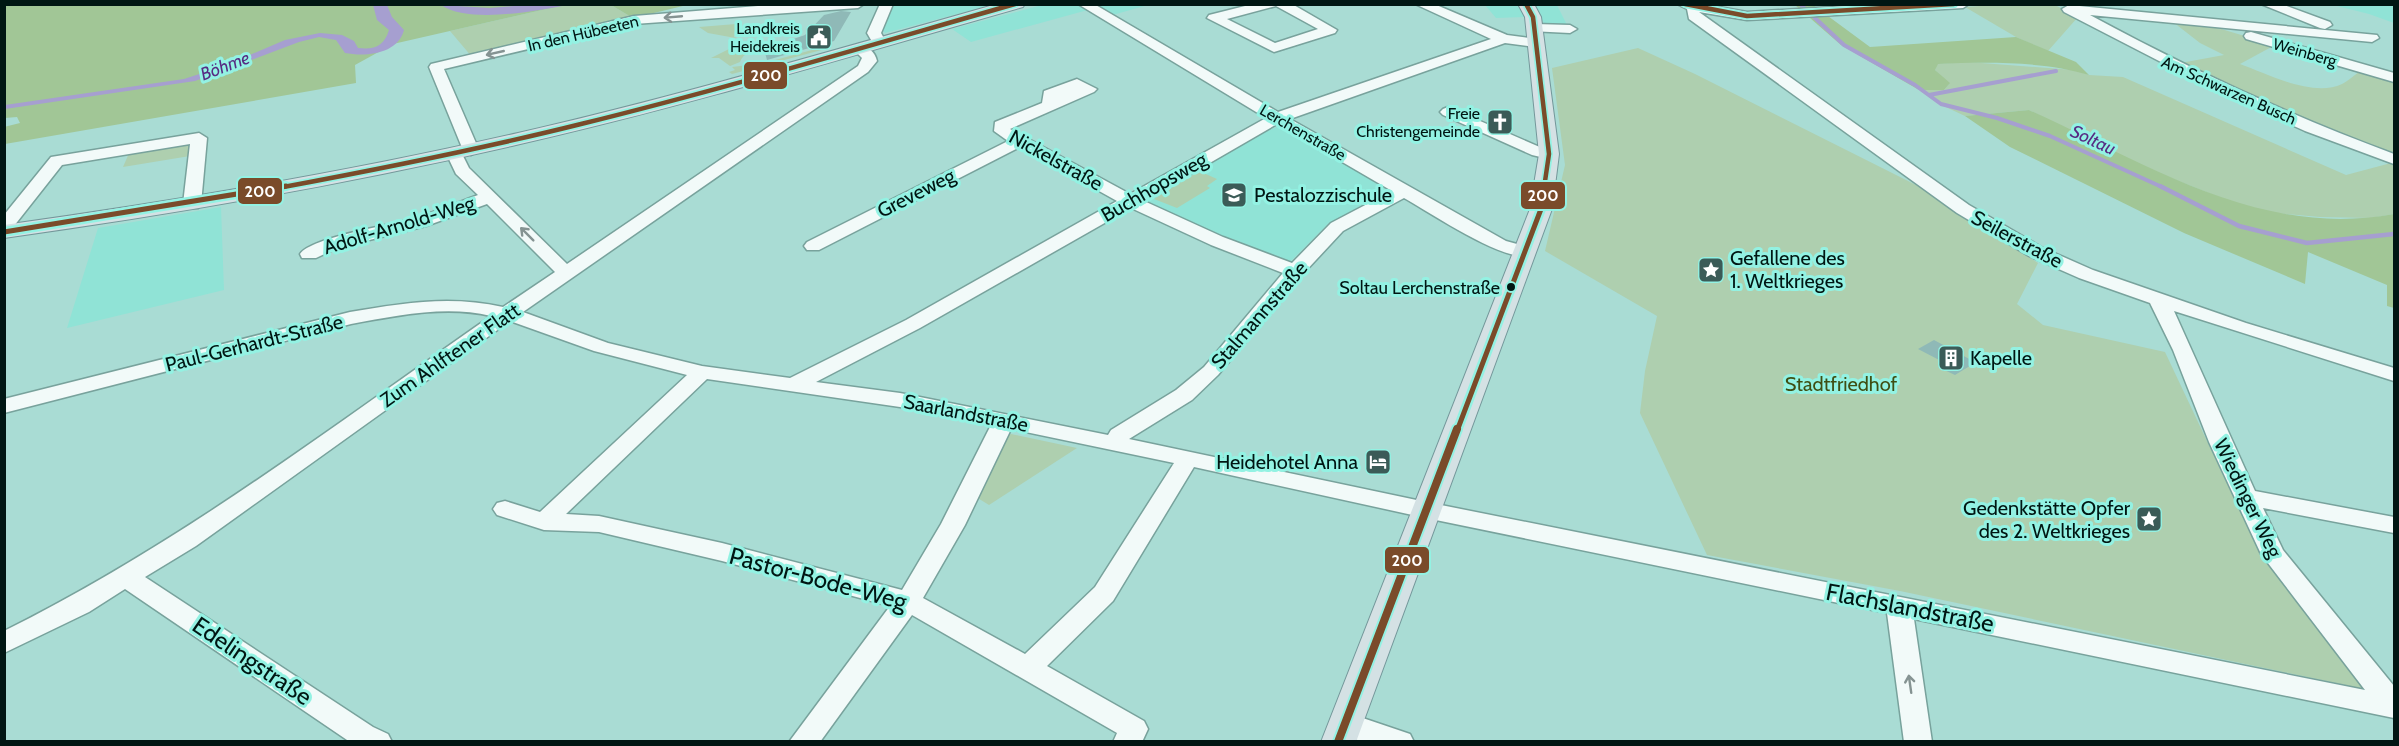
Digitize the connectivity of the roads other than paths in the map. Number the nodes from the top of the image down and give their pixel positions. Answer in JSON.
{"nodes":[{"id":1,"x":858,"y":4,"type":"edge"},
{"id":2,"x":887,"y":4,"type":"edge"},
{"id":3,"x":1017,"y":4,"type":"edge"},
{"id":4,"x":1084,"y":4,"type":"edge"},
{"id":5,"x":1271,"y":4,"type":"edge"},
{"id":6,"x":1281,"y":4,"type":"edge"},
{"id":7,"x":1421,"y":4,"type":"edge"},
{"id":8,"x":1527,"y":4,"type":"edge"},
{"id":9,"x":1963,"y":4,"type":"edge"},
{"id":10,"x":2267,"y":4,"type":"edge"},
{"id":11,"x":1689,"y":6,"type":"edge"},
{"id":12,"x":2065,"y":7,"type":"edge"},
{"id":13,"x":2217,"y":23,"type":"junction"},
{"id":14,"x":1570,"y":28,"type":"dead end"},
{"id":15,"x":1536,"y":35,"type":"junction"},
{"id":16,"x":2343,"y":35,"type":"junction"},
{"id":17,"x":2372,"y":38,"type":"dead end"},
{"id":18,"x":1504,"y":39,"type":"junction"},
{"id":19,"x":879,"y":42,"type":"junction"},
{"id":20,"x":859,"y":48,"type":"junction"},
{"id":21,"x":2394,"y":78,"type":"edge"},
{"id":22,"x":1050,"y":105,"type":"dead end"},
{"id":23,"x":1448,"y":112,"type":"dead end"},
{"id":24,"x":1277,"y":118,"type":"junction"},
{"id":25,"x":1020,"y":141,"type":"junction"},
{"id":26,"x":462,"y":151,"type":"junction"},
{"id":27,"x":1549,"y":154,"type":"junction"},
{"id":28,"x":2394,"y":159,"type":"edge"},
{"id":29,"x":1406,"y":190,"type":"junction"},
{"id":30,"x":490,"y":197,"type":"junction"},
{"id":31,"x":1131,"y":201,"type":"junction"},
{"id":32,"x":192,"y":204,"type":"junction"},
{"id":33,"x":4,"y":227,"type":"edge"},
{"id":34,"x":4,"y":232,"type":"edge"},
{"id":35,"x":813,"y":246,"type":"dead end"},
{"id":36,"x":1525,"y":252,"type":"junction"},
{"id":37,"x":309,"y":254,"type":"dead end"},
{"id":38,"x":1295,"y":271,"type":"junction"},
{"id":39,"x":570,"y":272,"type":"junction"},
{"id":40,"x":2158,"y":298,"type":"junction"},
{"id":41,"x":507,"y":314,"type":"junction"},
{"id":42,"x":702,"y":372,"type":"junction"},
{"id":43,"x":2394,"y":375,"type":"edge"},
{"id":44,"x":791,"y":386,"type":"junction"},
{"id":45,"x":4,"y":406,"type":"edge"},
{"id":46,"x":1004,"y":421,"type":"junction"},
{"id":47,"x":1113,"y":443,"type":"junction"},
{"id":48,"x":1188,"y":458,"type":"junction"},
{"id":49,"x":2246,"y":497,"type":"junction"},
{"id":50,"x":505,"y":509,"type":"dead end"},
{"id":51,"x":1426,"y":510,"type":"junction"},
{"id":52,"x":544,"y":522,"type":"junction"},
{"id":53,"x":2394,"y":525,"type":"edge"},
{"id":54,"x":127,"y":578,"type":"junction"},
{"id":55,"x":908,"y":601,"type":"junction"},
{"id":56,"x":1899,"y":606,"type":"junction"},
{"id":57,"x":4,"y":643,"type":"edge"},
{"id":58,"x":1029,"y":668,"type":"junction"},
{"id":59,"x":2394,"y":706,"type":"edge"},
{"id":60,"x":1341,"y":733,"type":"edge"},
{"id":61,"x":1131,"y":735,"type":"edge"},
{"id":62,"x":378,"y":741,"type":"edge"},
{"id":63,"x":803,"y":741,"type":"edge"},
{"id":64,"x":1400,"y":741,"type":"edge"},
{"id":65,"x":1918,"y":741,"type":"edge"}],
"edges":[{"from":1,"to":26,"type":"street","name":"In den Hübeeten","one_way":true},
{"from":2,"to":19,"type":"street"},
{"from":3,"to":19,"type":"main road"},
{"from":4,"to":24,"type":"street","name":"Lerchenstraße"},
{"from":5,"to":6,"type":"street"},
{"from":7,"to":18,"type":"street"},
{"from":8,"to":15,"type":"main road"},
{"from":9,"to":11,"type":"street"},
{"from":10,"to":16,"type":"street"},
{"from":11,"to":40,"type":"street","name":"Seilerstraße"},
{"from":12,"to":13,"type":"street","name":"Weinberg"},
{"from":12,"to":28,"type":"street","name":"Am Schwarzen Busch"},
{"from":13,"to":16,"type":"street","name":"Weinberg"},
{"from":13,"to":21,"type":"street","name":"Weinberg"},
{"from":14,"to":15,"type":"street","name":"Buchhopsweg"},
{"from":15,"to":18,"type":"street","name":"Buchhopsweg"},
{"from":15,"to":27,"type":"main road"},
{"from":16,"to":17,"type":"street","name":"Weinberg"},
{"from":18,"to":24,"type":"street","name":"Buchhopsweg"},
{"from":19,"to":20,"type":"main road"},
{"from":20,"to":26,"type":"main road"},
{"from":20,"to":39,"type":"street","name":"Zum Ahlftener Flatt"},
{"from":22,"to":25,"type":"street","name":"Nickelstraße"},
{"from":23,"to":27,"type":"street"},
{"from":24,"to":29,"type":"street","name":"Lerchenstraße"},
{"from":24,"to":31,"type":"street","name":"Buchhopsweg"},
{"from":25,"to":31,"type":"street","name":"Nickelstraße"},
{"from":25,"to":35,"type":"street","name":"Greveweg"},
{"from":26,"to":30,"type":"street"},
{"from":26,"to":32,"type":"main road"},
{"from":27,"to":36,"type":"main road"},
{"from":29,"to":36,"type":"street","name":"Lerchenstraße"},
{"from":29,"to":38,"type":"street","name":"Stalmannstraße"},
{"from":30,"to":37,"type":"street","name":"Adolf-Arnold-Weg"},
{"from":39,"to":30,"type":"street","one_way":true},
{"from":31,"to":38,"type":"street","name":"Nickelstraße"},
{"from":31,"to":44,"type":"street","name":"Buchhopsweg"},
{"from":32,"to":33,"type":"street"},
{"from":32,"to":34,"type":"main road"},
{"from":36,"to":51,"type":"main road"},
{"from":38,"to":47,"type":"street","name":"Stalmannstraße"},
{"from":39,"to":41,"type":"street","name":"Zum Ahlftener Flatt"},
{"from":40,"to":43,"type":"street","name":"Seilerstraße"},
{"from":40,"to":49,"type":"street","name":"Wiedinger Weg"},
{"from":41,"to":42,"type":"street","name":"Saarlandstraße"},
{"from":41,"to":45,"type":"street","name":"Paul-Gerhardt-Straße"},
{"from":41,"to":54,"type":"street","name":"Zum Ahlftener Flatt"},
{"from":42,"to":44,"type":"street","name":"Saarlandstraße"},
{"from":42,"to":52,"type":"street"},
{"from":44,"to":46,"type":"street","name":"Saarlandstraße"},
{"from":46,"to":47,"type":"street","name":"Saarlandstraße"},
{"from":46,"to":55,"type":"street"},
{"from":47,"to":48,"type":"street","name":"Saarlandstraße"},
{"from":48,"to":51,"type":"street","name":"Saarlandstraße"},
{"from":48,"to":58,"type":"street"},
{"from":49,"to":53,"type":"street"},
{"from":49,"to":59,"type":"street","name":"Wiedinger Weg"},
{"from":50,"to":52,"type":"street","name":"Pastor-Bode-Weg"},
{"from":51,"to":56,"type":"street","name":"Flachslandstraße"},
{"from":51,"to":60,"type":"main road"},
{"from":52,"to":55,"type":"street","name":"Pastor-Bode-Weg"},
{"from":54,"to":57,"type":"street","name":"Zum Ahlftener Flatt"},
{"from":54,"to":62,"type":"street","name":"Edelingstraße"},
{"from":55,"to":58,"type":"street","name":"Pastor-Bode-Weg"},
{"from":55,"to":63,"type":"street"},
{"from":56,"to":59,"type":"street","name":"Flachslandstraße"},
{"from":65,"to":56,"type":"street","one_way":true},
{"from":58,"to":61,"type":"street","name":"Pastor-Bode-Weg"},
{"from":60,"to":64,"type":"street"}]}
